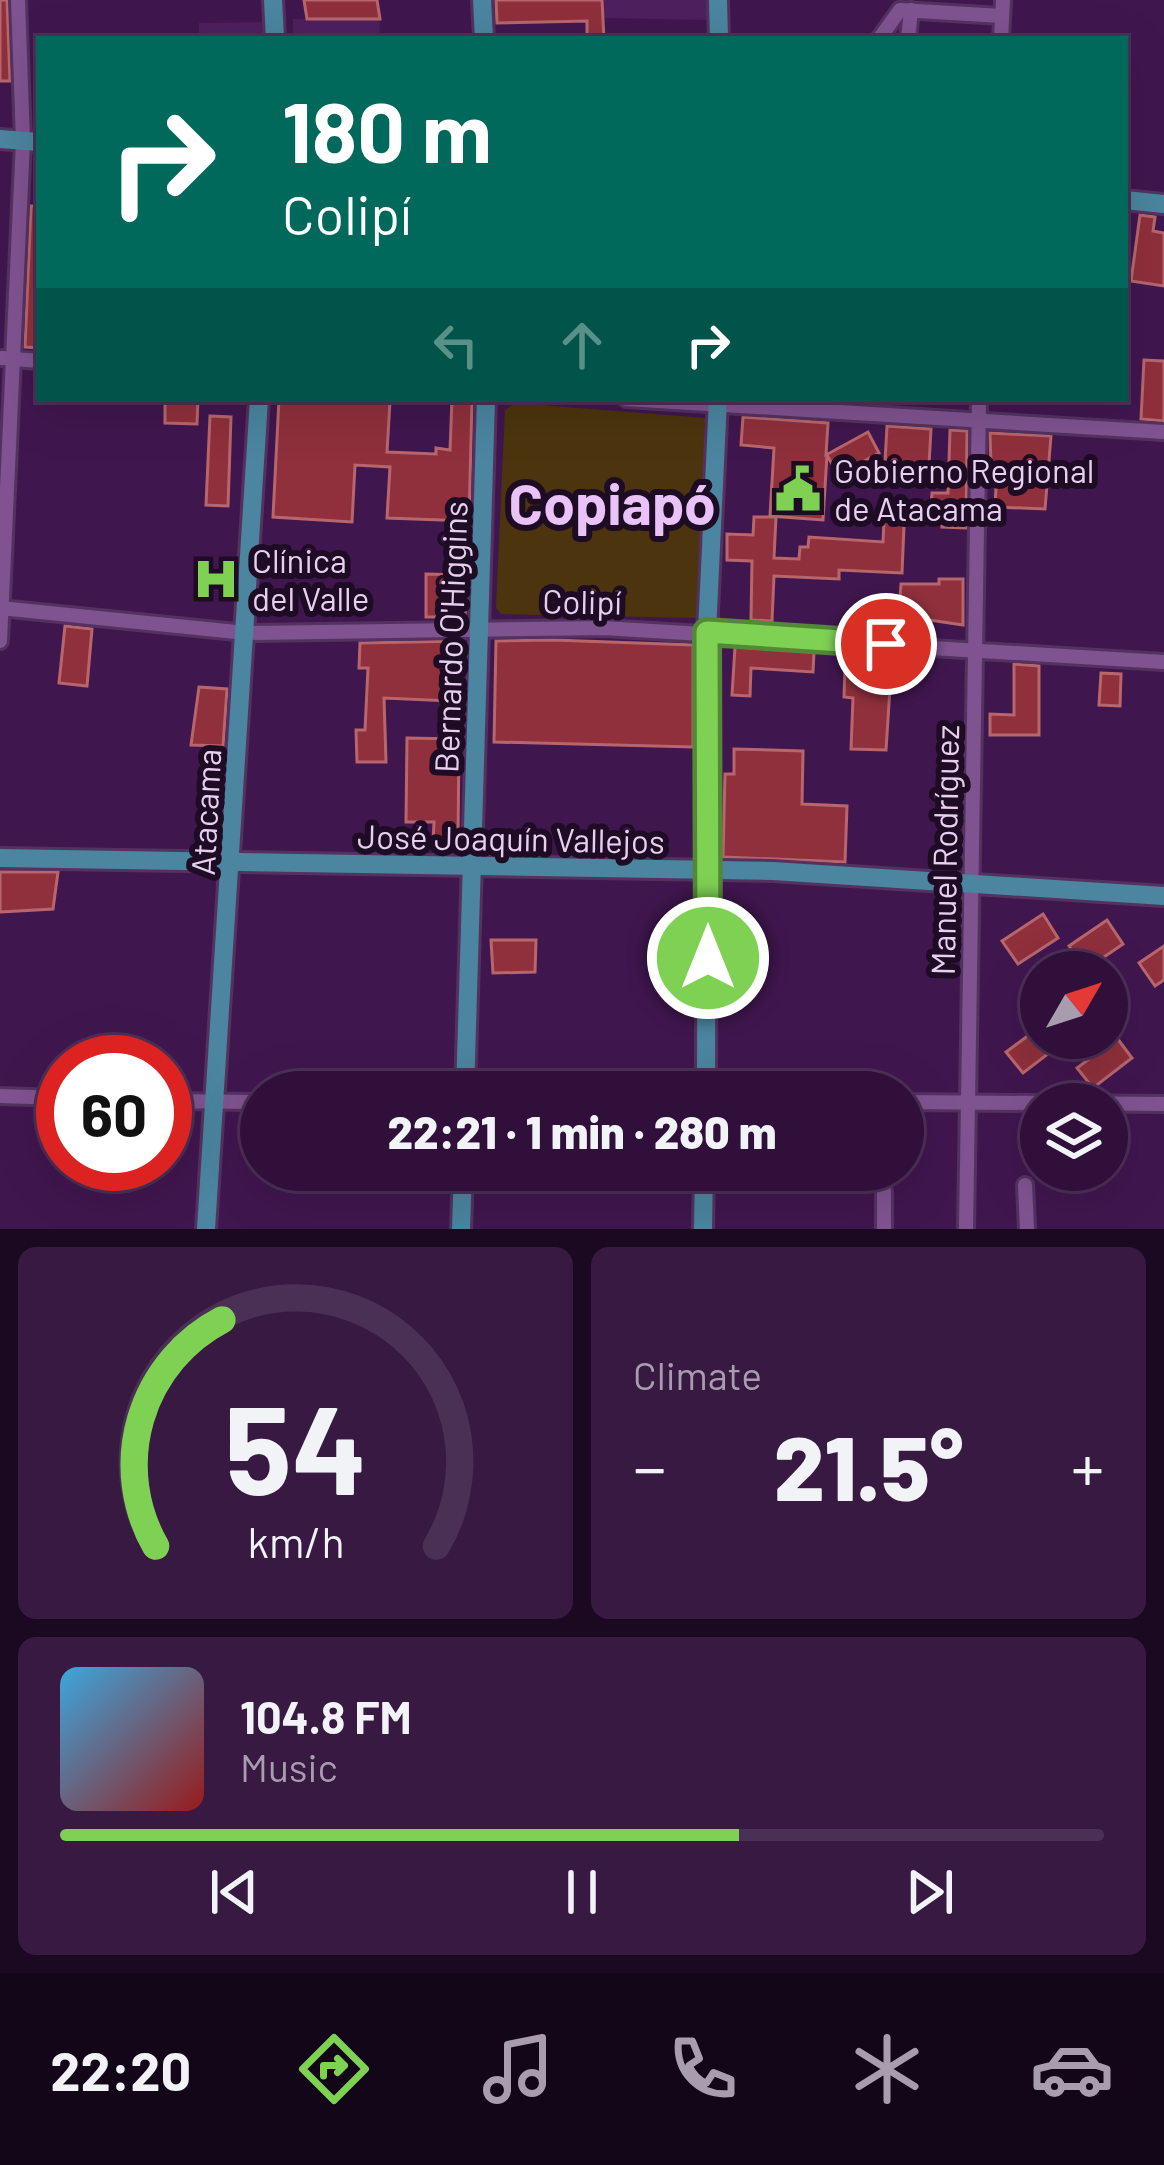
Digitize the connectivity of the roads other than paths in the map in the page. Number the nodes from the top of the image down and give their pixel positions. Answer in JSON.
{"nodes":[{"id":1,"x":18,"y":0,"type":"edge"},
{"id":2,"x":273,"y":0,"type":"edge"},
{"id":3,"x":482,"y":0,"type":"edge"},
{"id":4,"x":718,"y":0,"type":"edge"},
{"id":5,"x":1002,"y":8,"type":"edge"},
{"id":6,"x":911,"y":10,"type":"junction"},
{"id":7,"x":275,"y":36,"type":"edge"},
{"id":8,"x":484,"y":36,"type":"edge"},
{"id":9,"x":719,"y":36,"type":"edge"},
{"id":10,"x":881,"y":36,"type":"edge"},
{"id":11,"x":908,"y":36,"type":"edge"},
{"id":12,"x":0,"y":139,"type":"edge"},
{"id":13,"x":31,"y":142,"type":"edge"},
{"id":14,"x":1128,"y":200,"type":"edge"},
{"id":15,"x":1164,"y":204,"type":"edge"},
{"id":16,"x":5,"y":358,"type":"edge"},
{"id":17,"x":36,"y":361,"type":"edge"},
{"id":18,"x":259,"y":402,"type":"edge"},
{"id":19,"x":486,"y":402,"type":"edge"},
{"id":20,"x":718,"y":402,"type":"edge"},
{"id":21,"x":734,"y":402,"type":"edge"},
{"id":22,"x":979,"y":402,"type":"edge"},
{"id":23,"x":978,"y":417,"type":"junction"},
{"id":24,"x":1164,"y":433,"type":"edge"},
{"id":25,"x":2,"y":608,"type":"edge"},
{"id":26,"x":482,"y":627,"type":"junction"},
{"id":27,"x":707,"y":632,"type":"junction"},
{"id":28,"x":245,"y":633,"type":"junction"},
{"id":29,"x":0,"y":641,"type":"edge"},
{"id":30,"x":973,"y":651,"type":"junction"},
{"id":31,"x":1164,"y":662,"type":"edge"},
{"id":32,"x":0,"y":858,"type":"edge"},
{"id":33,"x":232,"y":864,"type":"junction"},
{"id":34,"x":709,"y":869,"type":"junction"},
{"id":35,"x":473,"y":870,"type":"junction"},
{"id":36,"x":971,"y":881,"type":"junction"},
{"id":37,"x":1164,"y":896,"type":"edge"},
{"id":38,"x":467,"y":1071,"type":"edge"},
{"id":39,"x":706,"y":1071,"type":"edge"},
{"id":40,"x":0,"y":1096,"type":"edge"},
{"id":41,"x":36,"y":1097,"type":"edge"},
{"id":42,"x":192,"y":1102,"type":"edge"},
{"id":43,"x":218,"y":1102,"type":"junction"},
{"id":44,"x":240,"y":1102,"type":"edge"},
{"id":45,"x":924,"y":1102,"type":"edge"},
{"id":46,"x":968,"y":1102,"type":"junction"},
{"id":47,"x":1164,"y":1104,"type":"edge"},
{"id":48,"x":462,"y":1191,"type":"edge"},
{"id":49,"x":704,"y":1191,"type":"edge"},
{"id":50,"x":884,"y":1191,"type":"dead end"},
{"id":51,"x":1025,"y":1191,"type":"edge"},
{"id":52,"x":206,"y":1229,"type":"edge"},
{"id":53,"x":461,"y":1229,"type":"edge"},
{"id":54,"x":703,"y":1229,"type":"edge"},
{"id":55,"x":884,"y":1229,"type":"edge"},
{"id":56,"x":967,"y":1229,"type":"edge"},
{"id":57,"x":1028,"y":1229,"type":"edge"}],
"edges":[{"from":1,"to":13,"type":"street"},
{"from":2,"to":7,"type":"main road"},
{"from":3,"to":8,"type":"main road"},
{"from":4,"to":9,"type":"main road"},
{"from":5,"to":6,"type":"street"},
{"from":6,"to":10,"type":"street"},
{"from":6,"to":11,"type":"street"},
{"from":12,"to":13,"type":"main road"},
{"from":13,"to":16,"type":"street"},
{"from":14,"to":15,"type":"main road"},
{"from":16,"to":17,"type":"street"},
{"from":16,"to":25,"type":"street"},
{"from":18,"to":28,"type":"main road","name":"Atacama"},
{"from":19,"to":26,"type":"main road","name":"Bernardo O'Higgins"},
{"from":20,"to":27,"type":"main road"},
{"from":21,"to":23,"type":"street"},
{"from":22,"to":23,"type":"street","name":"Manuel Rodríguez"},
{"from":23,"to":24,"type":"street"},
{"from":23,"to":30,"type":"street","name":"Manuel Rodríguez"},
{"from":25,"to":28,"type":"street","name":"Colipí"},
{"from":25,"to":29,"type":"street"},
{"from":26,"to":27,"type":"street","name":"Colipí"},
{"from":26,"to":28,"type":"street","name":"Colipí"},
{"from":26,"to":35,"type":"main road","name":"Bernardo O'Higgins"},
{"from":27,"to":30,"type":"street","name":"Colipí"},
{"from":27,"to":34,"type":"main road"},
{"from":28,"to":33,"type":"main road","name":"Atacama"},
{"from":30,"to":31,"type":"street","name":"Colipí"},
{"from":30,"to":36,"type":"street","name":"Manuel Rodríguez"},
{"from":32,"to":33,"type":"main road","name":"José Joaquín Vallejos"},
{"from":33,"to":35,"type":"main road","name":"José Joaquín Vallejos"},
{"from":33,"to":43,"type":"main road","name":"Atacama"},
{"from":34,"to":35,"type":"main road","name":"José Joaquín Vallejos"},
{"from":34,"to":36,"type":"main road","name":"José Joaquín Vallejos"},
{"from":34,"to":39,"type":"main road"},
{"from":35,"to":38,"type":"main road","name":"Bernardo O'Higgins"},
{"from":36,"to":37,"type":"main road","name":"José Joaquín Vallejos"},
{"from":36,"to":46,"type":"street","name":"Manuel Rodríguez"},
{"from":40,"to":41,"type":"street"},
{"from":42,"to":43,"type":"street"},
{"from":43,"to":44,"type":"street"},
{"from":43,"to":52,"type":"main road","name":"Atacama"},
{"from":45,"to":46,"type":"street"},
{"from":46,"to":47,"type":"street"},
{"from":46,"to":56,"type":"street","name":"Manuel Rodríguez"},
{"from":48,"to":53,"type":"main road"},
{"from":49,"to":54,"type":"main road"},
{"from":50,"to":55,"type":"street"},
{"from":51,"to":57,"type":"street"}]}
